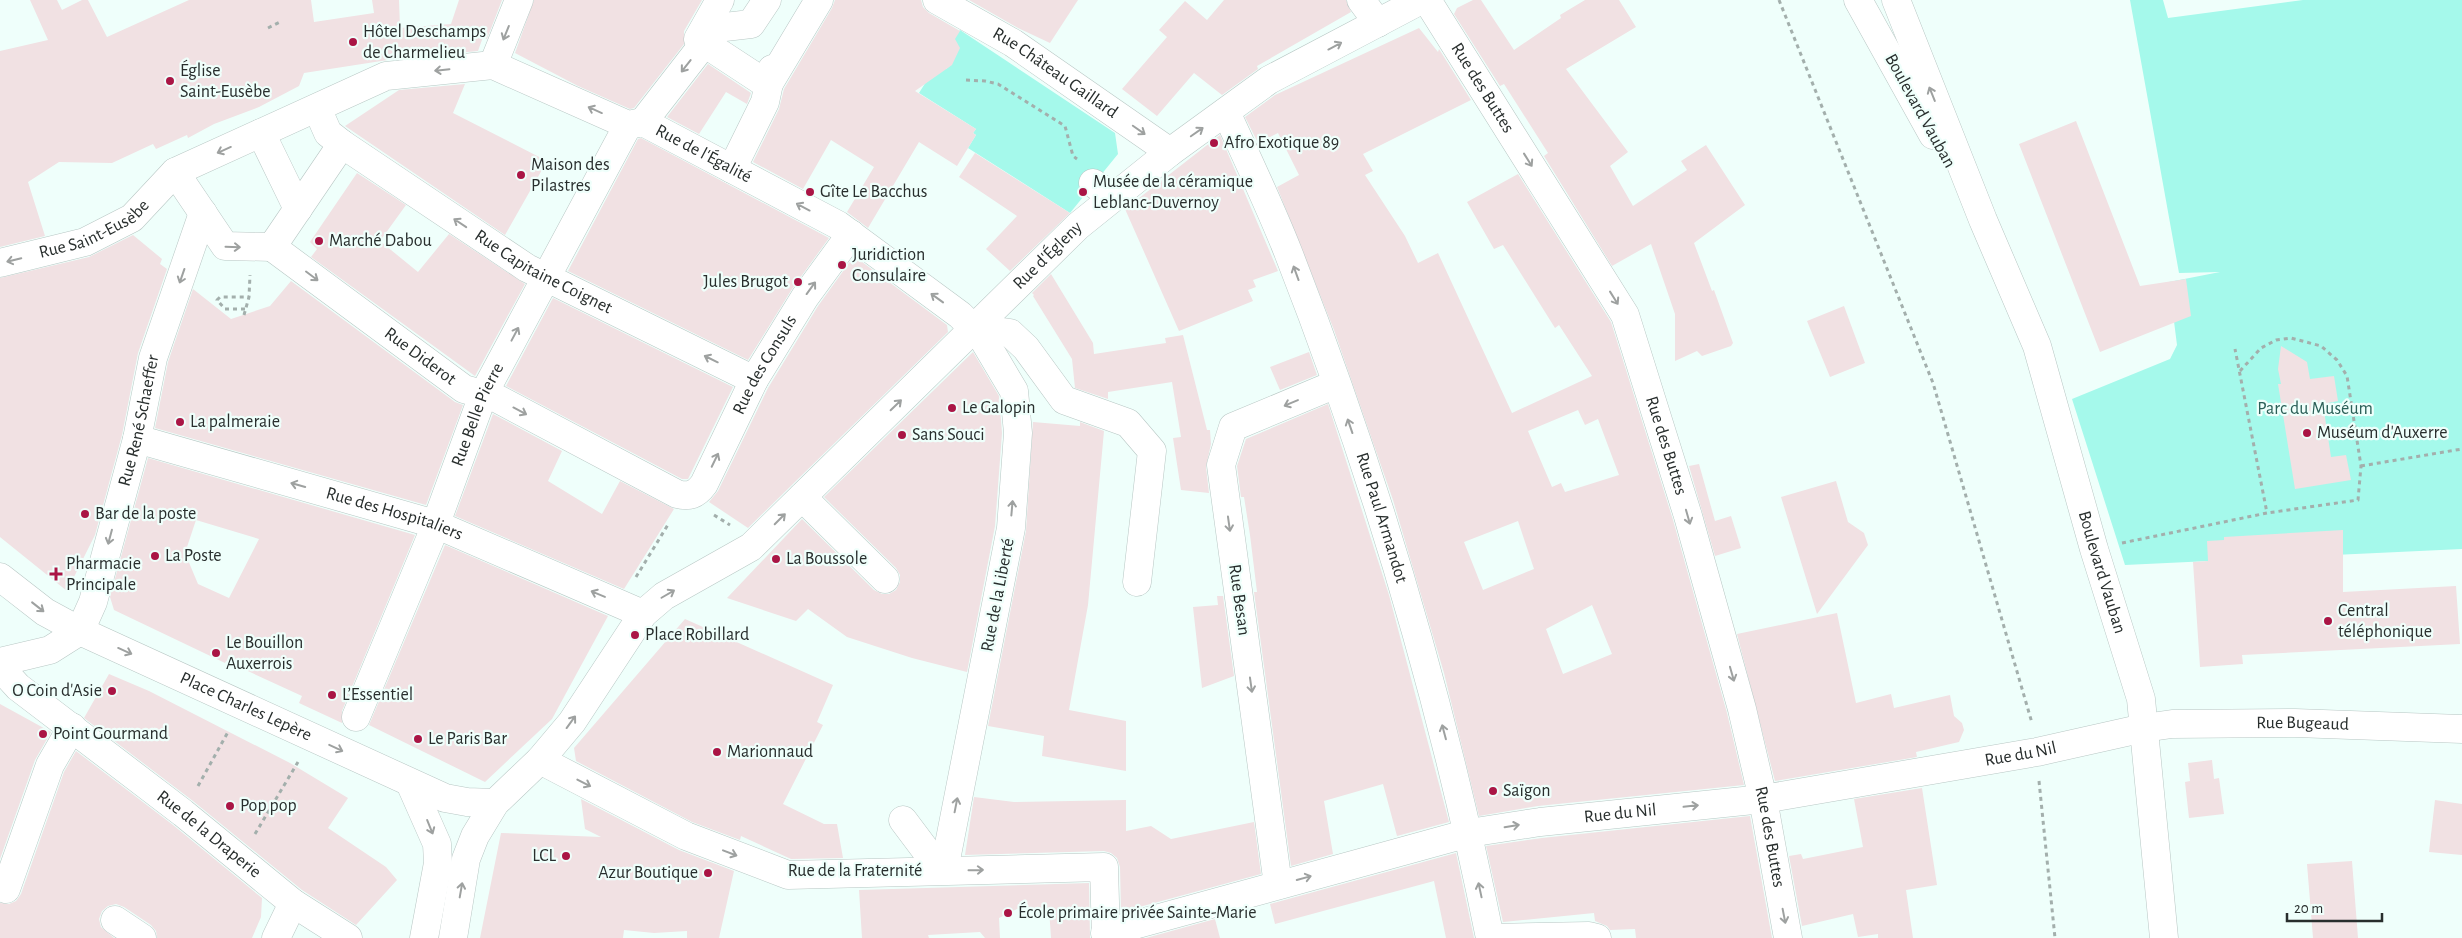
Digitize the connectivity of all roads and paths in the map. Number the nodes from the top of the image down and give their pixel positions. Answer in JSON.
{"nodes":[{"id":1,"x":519,"y":0,"type":"edge"},
{"id":2,"x":720,"y":0,"type":"edge"},
{"id":3,"x":767,"y":0,"type":"edge"},
{"id":4,"x":814,"y":0,"type":"edge"},
{"id":5,"x":819,"y":0,"type":"edge"},
{"id":6,"x":936,"y":0,"type":"edge"},
{"id":7,"x":1361,"y":0,"type":"edge"},
{"id":8,"x":1421,"y":0,"type":"edge"},
{"id":9,"x":1427,"y":0,"type":"edge"},
{"id":10,"x":1779,"y":0,"type":"edge"},
{"id":11,"x":1858,"y":0,"type":"edge"},
{"id":12,"x":1896,"y":0,"type":"edge"},
{"id":13,"x":282,"y":21,"type":"dead end"},
{"id":14,"x":1378,"y":23,"type":"junction"},
{"id":15,"x":268,"y":28,"type":"dead end"},
{"id":16,"x":710,"y":35,"type":"junction"},
{"id":17,"x":494,"y":65,"type":"junction"},
{"id":18,"x":966,"y":80,"type":"dead end"},
{"id":19,"x":768,"y":85,"type":"junction"},
{"id":20,"x":317,"y":108,"type":"junction"},
{"id":21,"x":1226,"y":112,"type":"junction"},
{"id":22,"x":636,"y":123,"type":"junction"},
{"id":23,"x":261,"y":133,"type":"junction"},
{"id":24,"x":342,"y":144,"type":"junction"},
{"id":25,"x":1170,"y":152,"type":"junction"},
{"id":26,"x":732,"y":169,"type":"junction"},
{"id":27,"x":175,"y":172,"type":"junction"},
{"id":28,"x":1102,"y":189,"type":"junction"},
{"id":29,"x":298,"y":209,"type":"junction"},
{"id":30,"x":203,"y":213,"type":"junction"},
{"id":31,"x":1983,"y":220,"type":"junction"},
{"id":32,"x":851,"y":234,"type":"junction"},
{"id":33,"x":272,"y":248,"type":"junction"},
{"id":34,"x":0,"y":263,"type":"edge"},
{"id":35,"x":546,"y":277,"type":"junction"},
{"id":36,"x":245,"y":309,"type":"junction"},
{"id":37,"x":244,"y":316,"type":"dead end"},
{"id":38,"x":975,"y":328,"type":"junction"},
{"id":39,"x":2236,"y":349,"type":"dead end"},
{"id":40,"x":2240,"y":371,"type":"junction"},
{"id":41,"x":754,"y":380,"type":"junction"},
{"id":42,"x":1336,"y":384,"type":"junction"},
{"id":43,"x":483,"y":395,"type":"junction"},
{"id":44,"x":137,"y":439,"type":"junction"},
{"id":45,"x":2462,"y":449,"type":"edge"},
{"id":46,"x":2361,"y":466,"type":"junction"},
{"id":47,"x":686,"y":496,"type":"junction"},
{"id":48,"x":802,"y":497,"type":"junction"},
{"id":49,"x":710,"y":511,"type":"dead end"},
{"id":50,"x":2267,"y":513,"type":"junction"},
{"id":51,"x":435,"y":524,"type":"junction"},
{"id":52,"x":732,"y":527,"type":"dead end"},
{"id":53,"x":2118,"y":544,"type":"dead end"},
{"id":54,"x":0,"y":577,"type":"edge"},
{"id":55,"x":635,"y":578,"type":"dead end"},
{"id":56,"x":885,"y":579,"type":"dead end"},
{"id":57,"x":1137,"y":582,"type":"dead end"},
{"id":58,"x":643,"y":614,"type":"junction"},
{"id":59,"x":80,"y":631,"type":"junction"},
{"id":60,"x":0,"y":662,"type":"edge"},
{"id":61,"x":0,"y":667,"type":"edge"},
{"id":62,"x":356,"y":717,"type":"dead end"},
{"id":63,"x":231,"y":726,"type":"dead end"},
{"id":64,"x":72,"y":728,"type":"junction"},
{"id":65,"x":2144,"y":728,"type":"junction"},
{"id":66,"x":2462,"y":729,"type":"edge"},
{"id":67,"x":2037,"y":752,"type":"junction"},
{"id":68,"x":299,"y":759,"type":"dead end"},
{"id":69,"x":540,"y":760,"type":"junction"},
{"id":70,"x":410,"y":783,"type":"junction"},
{"id":71,"x":1762,"y":799,"type":"junction"},
{"id":72,"x":495,"y":804,"type":"junction"},
{"id":73,"x":183,"y":812,"type":"junction"},
{"id":74,"x":903,"y":820,"type":"dead end"},
{"id":75,"x":1469,"y":833,"type":"junction"},
{"id":76,"x":240,"y":860,"type":"junction"},
{"id":77,"x":938,"y":870,"type":"junction"},
{"id":78,"x":1278,"y":885,"type":"junction"},
{"id":79,"x":6,"y":889,"type":"dead end"},
{"id":80,"x":293,"y":903,"type":"junction"},
{"id":81,"x":115,"y":920,"type":"dead end"},
{"id":82,"x":1105,"y":936,"type":"edge"},
{"id":83,"x":142,"y":938,"type":"edge"},
{"id":84,"x":276,"y":938,"type":"edge"},
{"id":85,"x":348,"y":938,"type":"edge"},
{"id":86,"x":424,"y":938,"type":"edge"},
{"id":87,"x":453,"y":938,"type":"edge"},
{"id":88,"x":1490,"y":938,"type":"edge"},
{"id":89,"x":1597,"y":938,"type":"edge"},
{"id":90,"x":1788,"y":938,"type":"edge"},
{"id":91,"x":2055,"y":938,"type":"edge"},
{"id":92,"x":2164,"y":938,"type":"edge"}],
"edges":[{"from":1,"to":17,"type":"street","one_way":true},
{"from":2,"to":16,"type":"street"},
{"from":3,"to":16,"type":"street"},
{"from":4,"to":19,"type":"street"},
{"from":5,"to":19,"type":"street"},
{"from":6,"to":25,"type":"street","name":"Rue Château Gaillard","one_way":true},
{"from":7,"to":14,"type":"street"},
{"from":8,"to":14,"type":"street","name":"Rue d'Égleny"},
{"from":9,"to":71,"type":"street","name":"Rue des Buttes","one_way":true},
{"from":10,"to":67,"type":"path"},
{"from":11,"to":31,"type":"street","name":"Boulevard Vauban"},
{"from":31,"to":12,"type":"street","name":"Boulevard Vauban","one_way":true},
{"from":13,"to":15,"type":"path"},
{"from":21,"to":14,"type":"street","name":"Rue d'Égleny","one_way":true},
{"from":16,"to":19,"type":"street"},
{"from":16,"to":22,"type":"street","name":"Rue Belle Pierre","one_way":true},
{"from":17,"to":20,"type":"street","name":"Rue de l'Égalité","one_way":true},
{"from":22,"to":17,"type":"street","name":"Rue de l'Égalité","one_way":true},
{"from":18,"to":28,"type":"path"},
{"from":19,"to":26,"type":"street"},
{"from":20,"to":23,"type":"street","name":"Rue de l'Égalité"},
{"from":20,"to":24,"type":"street","name":"Rue Capitaine Coignet"},
{"from":25,"to":21,"type":"street","name":"Rue d'Égleny","one_way":true},
{"from":42,"to":21,"type":"street","name":"Rue Paul Armandot","one_way":true},
{"from":22,"to":26,"type":"street","name":"Rue de l'Égalité"},
{"from":22,"to":35,"type":"street","name":"Rue Belle Pierre"},
{"from":23,"to":27,"type":"street","name":"Rue de l'Égalité","one_way":true},
{"from":23,"to":29,"type":"street"},
{"from":24,"to":29,"type":"street"},
{"from":35,"to":24,"type":"street","name":"Rue Capitaine Coignet","one_way":true},
{"from":25,"to":28,"type":"street","name":"Rue d'Égleny"},
{"from":32,"to":26,"type":"street","name":"Rue de l'Égalité","one_way":true},
{"from":27,"to":30,"type":"street"},
{"from":27,"to":34,"type":"street","name":"Rue Saint-Eusèbe","one_way":true},
{"from":28,"to":38,"type":"street","name":"Rue d'Égleny"},
{"from":29,"to":33,"type":"street"},
{"from":30,"to":33,"type":"street","one_way":true},
{"from":30,"to":44,"type":"street","name":"Rue René Schaeffer","one_way":true},
{"from":31,"to":65,"type":"street","name":"Boulevard Vauban"},
{"from":38,"to":32,"type":"street","name":"Rue de l'Égalité","one_way":true},
{"from":41,"to":32,"type":"street","name":"Rue des Consuls","one_way":true},
{"from":33,"to":43,"type":"street","name":"Rue Diderot","one_way":true},
{"from":41,"to":35,"type":"street","name":"Rue Capitaine Coignet","one_way":true},
{"from":43,"to":35,"type":"street","name":"Rue Belle Pierre","one_way":true},
{"from":36,"to":36,"type":"path"},
{"from":36,"to":37,"type":"path"},
{"from":48,"to":38,"type":"street","name":"Rue d'Égleny","one_way":true},
{"from":38,"to":57,"type":"street"},
{"from":77,"to":38,"type":"street","name":"Rue de la Liberté","one_way":true},
{"from":39,"to":40,"type":"path"},
{"from":40,"to":46,"type":"path"},
{"from":40,"to":50,"type":"path"},
{"from":47,"to":41,"type":"street","name":"Rue des Consuls","one_way":true},
{"from":75,"to":42,"type":"street","name":"Rue Paul Armandot","one_way":true},
{"from":42,"to":78,"type":"street","name":"Rue Besan","one_way":true},
{"from":43,"to":47,"type":"street","name":"Rue Diderot","one_way":true},
{"from":43,"to":51,"type":"street","name":"Rue Belle Pierre"},
{"from":51,"to":44,"type":"street","name":"Rue des Hospitaliers","one_way":true},
{"from":44,"to":59,"type":"street","name":"Rue René Schaeffer","one_way":true},
{"from":45,"to":46,"type":"path"},
{"from":46,"to":50,"type":"path"},
{"from":47,"to":55,"type":"path"},
{"from":48,"to":56,"type":"street"},
{"from":58,"to":48,"type":"street","name":"Rue d'Égleny","one_way":true},
{"from":49,"to":52,"type":"path"},
{"from":50,"to":53,"type":"path"},
{"from":58,"to":51,"type":"street","name":"Rue des Hospitaliers","one_way":true},
{"from":51,"to":62,"type":"street","name":"Rue Belle Pierre"},
{"from":54,"to":59,"type":"street","name":"Place Charles Lepère","one_way":true},
{"from":69,"to":58,"type":"street","one_way":true},
{"from":59,"to":60,"type":"street"},
{"from":59,"to":70,"type":"street","name":"Place Charles Lepère","one_way":true},
{"from":61,"to":64,"type":"street","name":"Rue de la Draperie"},
{"from":63,"to":73,"type":"path"},
{"from":64,"to":73,"type":"street","name":"Rue de la Draperie"},
{"from":64,"to":79,"type":"street"},
{"from":65,"to":66,"type":"street","name":"Rue Bugeaud"},
{"from":65,"to":67,"type":"street","name":"Rue du Nil"},
{"from":65,"to":92,"type":"street","name":"Boulevard Vauban"},
{"from":67,"to":71,"type":"street","name":"Rue du Nil"},
{"from":67,"to":91,"type":"path"},
{"from":68,"to":76,"type":"path"},
{"from":69,"to":72,"type":"street"},
{"from":69,"to":77,"type":"street","name":"Rue de la Fraternité","one_way":true},
{"from":70,"to":72,"type":"street","name":"Place Charles Lepère"},
{"from":70,"to":86,"type":"street","one_way":true},
{"from":75,"to":71,"type":"street","name":"Rue du Nil","one_way":true},
{"from":71,"to":90,"type":"street","name":"Rue des Buttes","one_way":true},
{"from":87,"to":72,"type":"street","one_way":true},
{"from":73,"to":76,"type":"street","name":"Rue de la Draperie"},
{"from":74,"to":77,"type":"street"},
{"from":78,"to":75,"type":"street","name":"Rue du Nil","one_way":true},
{"from":88,"to":75,"type":"street","name":"Rue Paul Armandot","one_way":true},
{"from":76,"to":80,"type":"street","name":"Rue de la Draperie"},
{"from":77,"to":82,"type":"street","name":"Rue de la Fraternité","one_way":true},
{"from":78,"to":82,"type":"street","name":"Rue du Nil"},
{"from":80,"to":84,"type":"street"},
{"from":80,"to":85,"type":"street","name":"Rue de la Draperie"},
{"from":81,"to":83,"type":"street"},
{"from":88,"to":89,"type":"street"}]}
